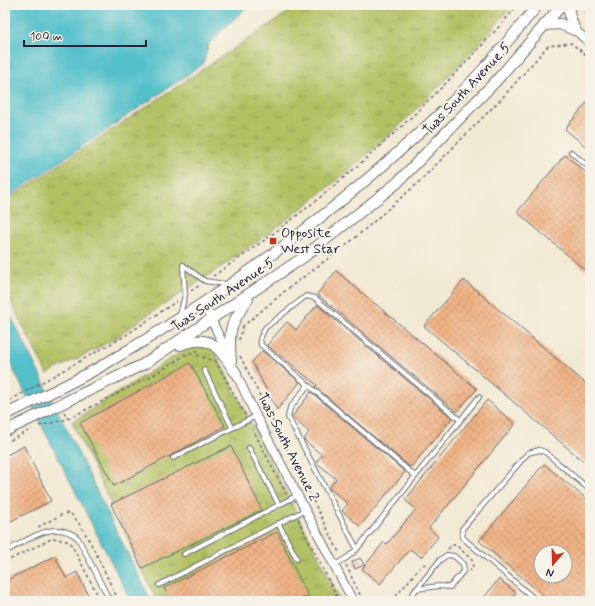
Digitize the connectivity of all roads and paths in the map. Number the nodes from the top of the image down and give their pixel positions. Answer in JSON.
{"nodes":[{"id":1,"x":518,"y":5,"type":"edge"},
{"id":2,"x":538,"y":5,"type":"edge"},
{"id":3,"x":562,"y":5,"type":"edge"},
{"id":4,"x":568,"y":5,"type":"edge"},
{"id":5,"x":586,"y":5,"type":"edge"},
{"id":6,"x":544,"y":25,"type":"junction"},
{"id":7,"x":590,"y":29,"type":"edge"},
{"id":8,"x":575,"y":30,"type":"junction"},
{"id":9,"x":590,"y":43,"type":"edge"},
{"id":10,"x":590,"y":58,"type":"edge"},
{"id":11,"x":571,"y":152,"type":"dead end"},
{"id":12,"x":590,"y":168,"type":"edge"},
{"id":13,"x":205,"y":281,"type":"junction"},
{"id":14,"x":231,"y":284,"type":"junction"},
{"id":15,"x":253,"y":292,"type":"junction"},
{"id":16,"x":185,"y":295,"type":"junction"},
{"id":17,"x":203,"y":303,"type":"junction"},
{"id":18,"x":177,"y":320,"type":"junction"},
{"id":19,"x":212,"y":320,"type":"junction"},
{"id":20,"x":244,"y":325,"type":"junction"},
{"id":21,"x":237,"y":332,"type":"dead end"},
{"id":22,"x":237,"y":338,"type":"dead end"},
{"id":23,"x":171,"y":347,"type":"junction"},
{"id":24,"x":202,"y":349,"type":"dead end"},
{"id":25,"x":237,"y":350,"type":"dead end"},
{"id":26,"x":191,"y":354,"type":"junction"},
{"id":27,"x":212,"y":354,"type":"dead end"},
{"id":28,"x":215,"y":361,"type":"junction"},
{"id":29,"x":231,"y":361,"type":"junction"},
{"id":30,"x":204,"y":370,"type":"dead end"},
{"id":31,"x":236,"y":374,"type":"junction"},
{"id":32,"x":308,"y":385,"type":"junction"},
{"id":33,"x":479,"y":396,"type":"dead end"},
{"id":34,"x":5,"y":403,"type":"edge"},
{"id":35,"x":5,"y":415,"type":"edge"},
{"id":36,"x":256,"y":416,"type":"junction"},
{"id":37,"x":248,"y":420,"type":"junction"},
{"id":38,"x":460,"y":420,"type":"junction"},
{"id":39,"x":232,"y":427,"type":"junction"},
{"id":40,"x":5,"y":431,"type":"edge"},
{"id":41,"x":5,"y":443,"type":"edge"},
{"id":42,"x":249,"y":448,"type":"dead end"},
{"id":43,"x":173,"y":458,"type":"dead end"},
{"id":44,"x":415,"y":476,"type":"junction"},
{"id":45,"x":590,"y":490,"type":"edge"},
{"id":46,"x":298,"y":495,"type":"junction"},
{"id":47,"x":289,"y":500,"type":"junction"},
{"id":48,"x":279,"y":505,"type":"junction"},
{"id":49,"x":306,"y":509,"type":"junction"},
{"id":50,"x":296,"y":514,"type":"junction"},
{"id":51,"x":278,"y":523,"type":"junction"},
{"id":52,"x":32,"y":530,"type":"dead end"},
{"id":53,"x":13,"y":540,"type":"dead end"},
{"id":54,"x":5,"y":544,"type":"edge"},
{"id":55,"x":357,"y":549,"type":"junction"},
{"id":56,"x":5,"y":552,"type":"edge"},
{"id":57,"x":444,"y":552,"type":"dead end"},
{"id":58,"x":184,"y":554,"type":"dead end"},
{"id":59,"x":297,"y":559,"type":"dead end"},
{"id":60,"x":343,"y":560,"type":"junction"},
{"id":61,"x":5,"y":562,"type":"edge"},
{"id":62,"x":432,"y":562,"type":"dead end"},
{"id":63,"x":335,"y":565,"type":"junction"},
{"id":64,"x":468,"y":572,"type":"dead end"},
{"id":65,"x":159,"y":585,"type":"dead end"},
{"id":66,"x":416,"y":589,"type":"junction"},
{"id":67,"x":101,"y":601,"type":"edge"},
{"id":68,"x":110,"y":601,"type":"edge"},
{"id":69,"x":119,"y":601,"type":"edge"},
{"id":70,"x":339,"y":601,"type":"edge"},
{"id":71,"x":353,"y":601,"type":"edge"},
{"id":72,"x":363,"y":601,"type":"edge"},
{"id":73,"x":392,"y":601,"type":"edge"},
{"id":74,"x":407,"y":601,"type":"edge"},
{"id":75,"x":537,"y":601,"type":"edge"}],
"edges":[{"from":1,"to":13,"type":"path"},
{"from":2,"to":14,"type":"street","name":"Tuas South Avenue 5"},
{"from":3,"to":6,"type":"street","name":"Tuas South Avenue 5"},
{"from":4,"to":8,"type":"street"},
{"from":5,"to":7,"type":"path"},
{"from":6,"to":8,"type":"street"},
{"from":6,"to":15,"type":"street","name":"Tuas South Avenue 5"},
{"from":8,"to":9,"type":"street"},
{"from":10,"to":20,"type":"path"},
{"from":11,"to":12,"type":"lane"},
{"from":13,"to":14,"type":"lane"},
{"from":13,"to":16,"type":"path"},
{"from":13,"to":16,"type":"lane"},
{"from":14,"to":17,"type":"street","name":"Tuas South Avenue 5"},
{"from":15,"to":19,"type":"street","name":"Tuas South Avenue 5"},
{"from":15,"to":29,"type":"street"},
{"from":16,"to":18,"type":"lane"},
{"from":16,"to":34,"type":"path"},
{"from":17,"to":18,"type":"street","name":"Tuas South Avenue 5"},
{"from":17,"to":19,"type":"street","name":"Tuas South Avenue 2"},
{"from":18,"to":35,"type":"street","name":"Tuas South Avenue 5"},
{"from":19,"to":23,"type":"street","name":"Tuas South Avenue 5"},
{"from":19,"to":29,"type":"street","name":"Tuas South Avenue 2"},
{"from":20,"to":21,"type":"path"},
{"from":20,"to":22,"type":"path"},
{"from":23,"to":31,"type":"street"},
{"from":23,"to":40,"type":"street","name":"Tuas South Avenue 5"},
{"from":24,"to":26,"type":"path"},
{"from":25,"to":60,"type":"path"},
{"from":26,"to":28,"type":"path"},
{"from":26,"to":41,"type":"path"},
{"from":27,"to":28,"type":"path"},
{"from":28,"to":37,"type":"path"},
{"from":29,"to":31,"type":"street","name":"Tuas South Avenue 2"},
{"from":30,"to":39,"type":"lane"},
{"from":31,"to":36,"type":"street","name":"Tuas South Avenue 2"},
{"from":32,"to":38,"type":"lane"},
{"from":32,"to":44,"type":"lane"},
{"from":32,"to":55,"type":"lane"},
{"from":33,"to":38,"type":"lane"},
{"from":36,"to":37,"type":"lane"},
{"from":36,"to":46,"type":"street","name":"Tuas South Avenue 2"},
{"from":37,"to":39,"type":"lane"},
{"from":37,"to":47,"type":"path"},
{"from":38,"to":44,"type":"lane"},
{"from":39,"to":43,"type":"lane"},
{"from":42,"to":48,"type":"lane"},
{"from":44,"to":55,"type":"lane"},
{"from":45,"to":75,"type":"lane"},
{"from":46,"to":47,"type":"lane"},
{"from":46,"to":49,"type":"street","name":"Tuas South Avenue 2"},
{"from":47,"to":48,"type":"lane"},
{"from":48,"to":58,"type":"lane"},
{"from":49,"to":50,"type":"lane"},
{"from":49,"to":63,"type":"street","name":"Tuas South Avenue 2"},
{"from":50,"to":51,"type":"lane"},
{"from":50,"to":70,"type":"path"},
{"from":51,"to":59,"type":"lane"},
{"from":51,"to":65,"type":"lane"},
{"from":52,"to":69,"type":"path"},
{"from":53,"to":54,"type":"path"},
{"from":55,"to":60,"type":"lane"},
{"from":56,"to":68,"type":"lane"},
{"from":57,"to":64,"type":"path"},
{"from":60,"to":63,"type":"lane"},
{"from":60,"to":72,"type":"path"},
{"from":61,"to":67,"type":"path"},
{"from":62,"to":73,"type":"path"},
{"from":63,"to":71,"type":"street","name":"Tuas South Avenue 2"},
{"from":66,"to":66,"type":"lane"},
{"from":66,"to":74,"type":"lane"}]}
